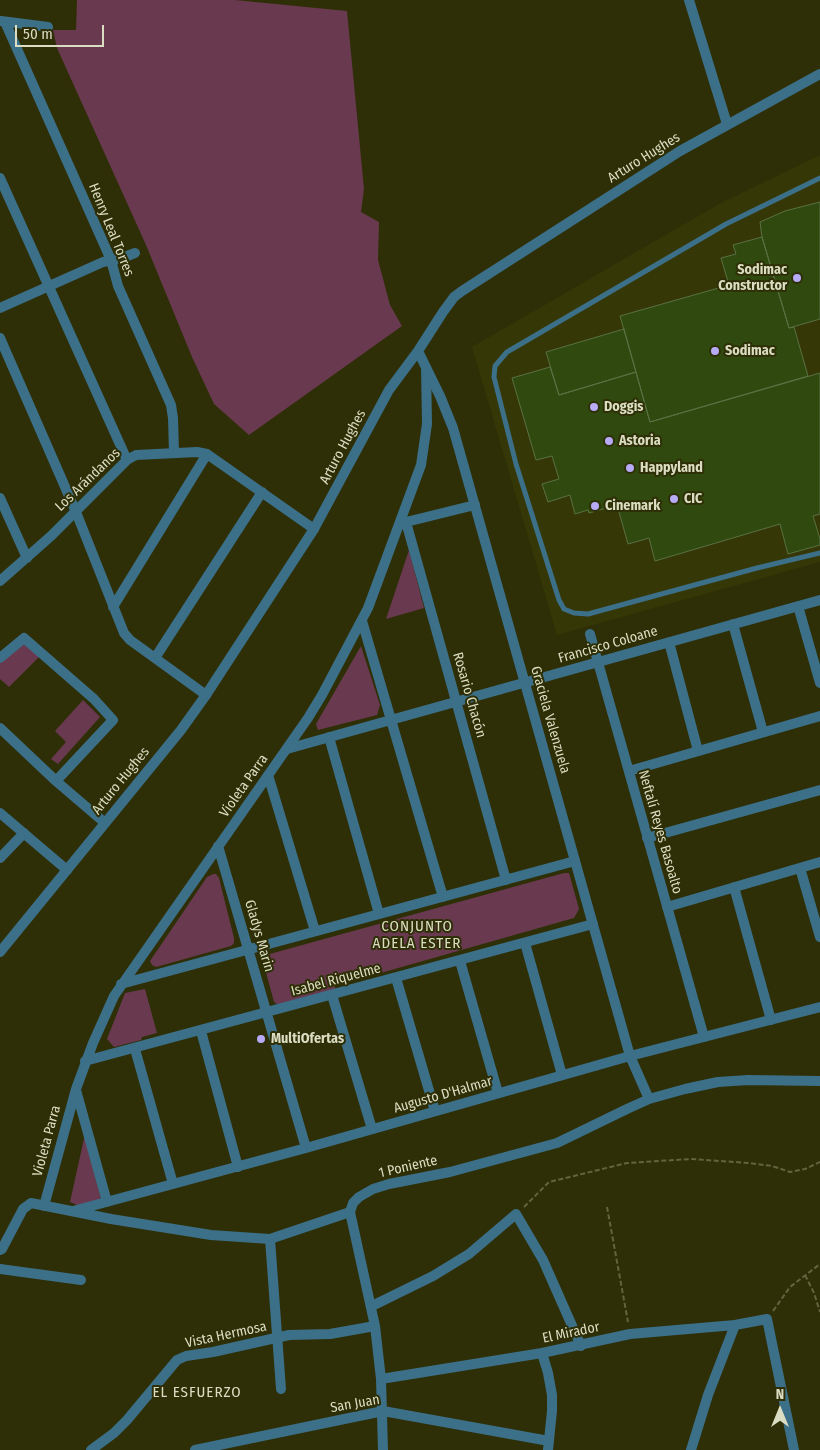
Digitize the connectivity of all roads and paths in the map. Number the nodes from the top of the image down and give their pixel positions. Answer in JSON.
{"nodes":[{"id":1,"x":689,"y":0,"type":"edge"},
{"id":2,"x":2,"y":21,"type":"edge"},
{"id":3,"x":48,"y":27,"type":"dead end"},
{"id":4,"x":820,"y":74,"type":"edge"},
{"id":5,"x":727,"y":124,"type":"junction"},
{"id":6,"x":0,"y":178,"type":"edge"},
{"id":7,"x":820,"y":178,"type":"edge"},
{"id":8,"x":135,"y":253,"type":"dead end"},
{"id":9,"x":111,"y":260,"type":"junction"},
{"id":10,"x":48,"y":286,"type":"junction"},
{"id":11,"x":0,"y":308,"type":"edge"},
{"id":12,"x":0,"y":338,"type":"edge"},
{"id":13,"x":418,"y":351,"type":"junction"},
{"id":14,"x":426,"y":368,"type":"junction"},
{"id":15,"x":174,"y":453,"type":"junction"},
{"id":16,"x":207,"y":454,"type":"junction"},
{"id":17,"x":127,"y":460,"type":"junction"},
{"id":18,"x":262,"y":492,"type":"junction"},
{"id":19,"x":0,"y":498,"type":"edge"},
{"id":20,"x":475,"y":505,"type":"junction"},
{"id":21,"x":76,"y":512,"type":"junction"},
{"id":22,"x":404,"y":522,"type":"junction"},
{"id":23,"x":314,"y":529,"type":"junction"},
{"id":24,"x":820,"y":553,"type":"edge"},
{"id":25,"x":27,"y":558,"type":"junction"},
{"id":26,"x":0,"y":581,"type":"edge"},
{"id":27,"x":820,"y":600,"type":"edge"},
{"id":28,"x":798,"y":606,"type":"junction"},
{"id":29,"x":113,"y":607,"type":"junction"},
{"id":30,"x":362,"y":621,"type":"junction"},
{"id":31,"x":733,"y":624,"type":"junction"},
{"id":32,"x":590,"y":634,"type":"dead end"},
{"id":33,"x":669,"y":642,"type":"junction"},
{"id":34,"x":0,"y":658,"type":"edge"},
{"id":35,"x":155,"y":658,"type":"junction"},
{"id":36,"x":598,"y":662,"type":"junction"},
{"id":37,"x":524,"y":682,"type":"junction"},
{"id":38,"x":820,"y":683,"type":"edge"},
{"id":39,"x":206,"y":695,"type":"junction"},
{"id":40,"x":456,"y":701,"type":"junction"},
{"id":41,"x":820,"y":716,"type":"edge"},
{"id":42,"x":391,"y":720,"type":"junction"},
{"id":43,"x":0,"y":728,"type":"edge"},
{"id":44,"x":763,"y":732,"type":"junction"},
{"id":45,"x":329,"y":737,"type":"junction"},
{"id":46,"x":287,"y":748,"type":"junction"},
{"id":47,"x":698,"y":751,"type":"junction"},
{"id":48,"x":628,"y":770,"type":"junction"},
{"id":49,"x":268,"y":775,"type":"junction"},
{"id":50,"x":56,"y":781,"type":"junction"},
{"id":51,"x":820,"y":790,"type":"edge"},
{"id":52,"x":0,"y":813,"type":"edge"},
{"id":53,"x":105,"y":823,"type":"junction"},
{"id":54,"x":24,"y":833,"type":"junction"},
{"id":55,"x":647,"y":838,"type":"junction"},
{"id":56,"x":218,"y":846,"type":"junction"},
{"id":57,"x":0,"y":858,"type":"edge"},
{"id":58,"x":575,"y":861,"type":"junction"},
{"id":59,"x":820,"y":862,"type":"edge"},
{"id":60,"x":800,"y":868,"type":"junction"},
{"id":61,"x":67,"y":870,"type":"junction"},
{"id":62,"x":506,"y":880,"type":"junction"},
{"id":63,"x":734,"y":887,"type":"junction"},
{"id":64,"x":443,"y":897,"type":"junction"},
{"id":65,"x":667,"y":907,"type":"junction"},
{"id":66,"x":379,"y":914,"type":"junction"},
{"id":67,"x":593,"y":924,"type":"junction"},
{"id":68,"x":315,"y":932,"type":"junction"},
{"id":69,"x":820,"y":936,"type":"edge"},
{"id":70,"x":524,"y":943,"type":"junction"},
{"id":71,"x":248,"y":950,"type":"junction"},
{"id":72,"x":0,"y":952,"type":"edge"},
{"id":73,"x":460,"y":961,"type":"junction"},
{"id":74,"x":396,"y":978,"type":"junction"},
{"id":75,"x":121,"y":984,"type":"junction"},
{"id":76,"x":332,"y":996,"type":"junction"},
{"id":77,"x":820,"y":1008,"type":"edge"},
{"id":78,"x":267,"y":1013,"type":"junction"},
{"id":79,"x":771,"y":1020,"type":"junction"},
{"id":80,"x":201,"y":1031,"type":"junction"},
{"id":81,"x":704,"y":1037,"type":"junction"},
{"id":82,"x":135,"y":1049,"type":"junction"},
{"id":83,"x":630,"y":1056,"type":"junction"},
{"id":84,"x":85,"y":1061,"type":"junction"},
{"id":85,"x":562,"y":1075,"type":"junction"},
{"id":86,"x":820,"y":1081,"type":"edge"},
{"id":87,"x":76,"y":1089,"type":"junction"},
{"id":88,"x":498,"y":1093,"type":"junction"},
{"id":89,"x":649,"y":1099,"type":"junction"},
{"id":90,"x":435,"y":1112,"type":"junction"},
{"id":91,"x":372,"y":1130,"type":"junction"},
{"id":92,"x":306,"y":1148,"type":"junction"},
{"id":93,"x":820,"y":1162,"type":"edge"},
{"id":94,"x":238,"y":1167,"type":"junction"},
{"id":95,"x":173,"y":1184,"type":"junction"},
{"id":96,"x":107,"y":1202,"type":"junction"},
{"id":97,"x":44,"y":1206,"type":"junction"},
{"id":98,"x":607,"y":1207,"type":"dead end"},
{"id":99,"x":73,"y":1211,"type":"junction"},
{"id":100,"x":350,"y":1212,"type":"junction"},
{"id":101,"x":516,"y":1214,"type":"junction"},
{"id":102,"x":270,"y":1239,"type":"junction"},
{"id":103,"x":1,"y":1250,"type":"edge"},
{"id":104,"x":820,"y":1264,"type":"edge"},
{"id":105,"x":0,"y":1269,"type":"edge"},
{"id":106,"x":805,"y":1275,"type":"junction"},
{"id":107,"x":81,"y":1280,"type":"dead end"},
{"id":108,"x":372,"y":1306,"type":"junction"},
{"id":109,"x":820,"y":1312,"type":"edge"},
{"id":110,"x":767,"y":1319,"type":"junction"},
{"id":111,"x":735,"y":1324,"type":"junction"},
{"id":112,"x":375,"y":1326,"type":"junction"},
{"id":113,"x":630,"y":1334,"type":"junction"},
{"id":114,"x":278,"y":1338,"type":"junction"},
{"id":115,"x":581,"y":1346,"type":"junction"},
{"id":116,"x":542,"y":1353,"type":"junction"},
{"id":117,"x":381,"y":1380,"type":"junction"},
{"id":118,"x":281,"y":1389,"type":"dead end"},
{"id":119,"x":383,"y":1411,"type":"junction"},
{"id":120,"x":549,"y":1446,"type":"edge"},
{"id":121,"x":86,"y":1450,"type":"edge"},
{"id":122,"x":92,"y":1450,"type":"edge"},
{"id":123,"x":195,"y":1450,"type":"edge"},
{"id":124,"x":383,"y":1450,"type":"edge"},
{"id":125,"x":691,"y":1450,"type":"edge"},
{"id":126,"x":794,"y":1450,"type":"edge"}],
"edges":[{"from":1,"to":5,"type":"street"},
{"from":2,"to":3,"type":"street"},
{"from":2,"to":9,"type":"street","name":"Henry Leal Torres"},
{"from":4,"to":5,"type":"street","name":"Arturo Hughes"},
{"from":5,"to":13,"type":"street","name":"Arturo Hughes"},
{"from":6,"to":10,"type":"street"},
{"from":7,"to":24,"type":"lane"},
{"from":8,"to":9,"type":"street"},
{"from":9,"to":10,"type":"street"},
{"from":9,"to":15,"type":"street","name":"Henry Leal Torres"},
{"from":10,"to":11,"type":"street"},
{"from":10,"to":17,"type":"street"},
{"from":12,"to":21,"type":"street"},
{"from":13,"to":14,"type":"street","name":"Graciela Valenzuela"},
{"from":13,"to":23,"type":"street","name":"Arturo Hughes"},
{"from":14,"to":20,"type":"street","name":"Graciela Valenzuela"},
{"from":14,"to":22,"type":"street","name":"Violeta Parra"},
{"from":15,"to":16,"type":"street","name":"Los Arándanos"},
{"from":15,"to":17,"type":"street","name":"Los Arándanos"},
{"from":16,"to":18,"type":"street"},
{"from":16,"to":29,"type":"street"},
{"from":17,"to":21,"type":"street","name":"Los Arándanos"},
{"from":18,"to":23,"type":"street"},
{"from":18,"to":35,"type":"street"},
{"from":19,"to":25,"type":"street"},
{"from":20,"to":22,"type":"street"},
{"from":20,"to":37,"type":"street","name":"Graciela Valenzuela"},
{"from":21,"to":25,"type":"street","name":"Los Arándanos"},
{"from":21,"to":29,"type":"street"},
{"from":22,"to":30,"type":"street","name":"Violeta Parra"},
{"from":22,"to":40,"type":"street","name":"Rosario Chacón"},
{"from":23,"to":39,"type":"street","name":"Arturo Hughes"},
{"from":25,"to":26,"type":"street","name":"Los Arándanos"},
{"from":27,"to":28,"type":"street","name":"Francisco Coloane"},
{"from":28,"to":31,"type":"street","name":"Francisco Coloane"},
{"from":28,"to":38,"type":"street"},
{"from":29,"to":35,"type":"street"},
{"from":30,"to":42,"type":"street"},
{"from":30,"to":46,"type":"street","name":"Violeta Parra"},
{"from":31,"to":33,"type":"street","name":"Francisco Coloane"},
{"from":31,"to":44,"type":"street"},
{"from":32,"to":36,"type":"street","name":"Neftalí Reyes Basoalto"},
{"from":33,"to":36,"type":"street","name":"Francisco Coloane"},
{"from":33,"to":47,"type":"street"},
{"from":34,"to":50,"type":"street"},
{"from":35,"to":39,"type":"street"},
{"from":36,"to":37,"type":"street","name":"Francisco Coloane"},
{"from":36,"to":48,"type":"street","name":"Neftalí Reyes Basoalto"},
{"from":37,"to":40,"type":"street","name":"Francisco Coloane"},
{"from":37,"to":58,"type":"street","name":"Graciela Valenzuela"},
{"from":39,"to":53,"type":"street","name":"Arturo Hughes"},
{"from":40,"to":42,"type":"street","name":"Francisco Coloane"},
{"from":40,"to":62,"type":"street","name":"Rosario Chacón"},
{"from":41,"to":44,"type":"street"},
{"from":42,"to":45,"type":"street","name":"Francisco Coloane"},
{"from":42,"to":64,"type":"street"},
{"from":43,"to":50,"type":"street"},
{"from":44,"to":47,"type":"street"},
{"from":45,"to":46,"type":"street","name":"Francisco Coloane"},
{"from":45,"to":66,"type":"street"},
{"from":46,"to":49,"type":"street","name":"Violeta Parra"},
{"from":47,"to":48,"type":"street"},
{"from":48,"to":55,"type":"street","name":"Neftalí Reyes Basoalto"},
{"from":49,"to":56,"type":"street","name":"Violeta Parra"},
{"from":49,"to":68,"type":"street"},
{"from":50,"to":53,"type":"street"},
{"from":51,"to":55,"type":"street"},
{"from":52,"to":54,"type":"street"},
{"from":53,"to":61,"type":"street","name":"Arturo Hughes"},
{"from":54,"to":57,"type":"street"},
{"from":54,"to":61,"type":"street"},
{"from":55,"to":65,"type":"street","name":"Neftalí Reyes Basoalto"},
{"from":56,"to":71,"type":"street","name":"Gladys Marin"},
{"from":56,"to":75,"type":"street","name":"Violeta Parra"},
{"from":58,"to":62,"type":"street"},
{"from":58,"to":67,"type":"street","name":"Graciela Valenzuela"},
{"from":59,"to":60,"type":"street"},
{"from":60,"to":63,"type":"street"},
{"from":60,"to":69,"type":"street"},
{"from":61,"to":72,"type":"street","name":"Arturo Hughes"},
{"from":62,"to":64,"type":"street"},
{"from":63,"to":65,"type":"street"},
{"from":63,"to":79,"type":"street"},
{"from":64,"to":66,"type":"street"},
{"from":65,"to":81,"type":"street","name":"Neftalí Reyes Basoalto"},
{"from":66,"to":68,"type":"street"},
{"from":67,"to":70,"type":"street","name":"Isabel Riquelme"},
{"from":67,"to":83,"type":"street","name":"Graciela Valenzuela"},
{"from":68,"to":71,"type":"street"},
{"from":70,"to":73,"type":"street","name":"Isabel Riquelme"},
{"from":70,"to":85,"type":"street"},
{"from":71,"to":75,"type":"street"},
{"from":71,"to":78,"type":"street","name":"Gladys Marin"},
{"from":73,"to":74,"type":"street","name":"Isabel Riquelme"},
{"from":73,"to":88,"type":"street"},
{"from":74,"to":76,"type":"street","name":"Isabel Riquelme"},
{"from":74,"to":90,"type":"street"},
{"from":75,"to":84,"type":"street","name":"Violeta Parra"},
{"from":76,"to":78,"type":"street","name":"Isabel Riquelme"},
{"from":76,"to":91,"type":"street"},
{"from":77,"to":79,"type":"street","name":"Augusto D'Halmar"},
{"from":78,"to":80,"type":"street","name":"Isabel Riquelme"},
{"from":78,"to":92,"type":"street","name":"Gladys Marin"},
{"from":79,"to":81,"type":"street","name":"Augusto D'Halmar"},
{"from":80,"to":82,"type":"street","name":"Isabel Riquelme"},
{"from":80,"to":94,"type":"street"},
{"from":81,"to":83,"type":"street","name":"Augusto D'Halmar"},
{"from":82,"to":84,"type":"street","name":"Isabel Riquelme"},
{"from":82,"to":95,"type":"street"},
{"from":83,"to":85,"type":"street","name":"Augusto D'Halmar"},
{"from":83,"to":89,"type":"street","name":"Graciela Valenzuela"},
{"from":84,"to":87,"type":"street","name":"Violeta Parra"},
{"from":85,"to":88,"type":"street","name":"Augusto D'Halmar"},
{"from":86,"to":89,"type":"street","name":"1 Poniente"},
{"from":87,"to":96,"type":"street"},
{"from":87,"to":97,"type":"street","name":"Violeta Parra"},
{"from":88,"to":90,"type":"street","name":"Augusto D'Halmar"},
{"from":89,"to":100,"type":"street","name":"1 Poniente"},
{"from":90,"to":91,"type":"street","name":"Augusto D'Halmar"},
{"from":91,"to":92,"type":"street","name":"Augusto D'Halmar"},
{"from":92,"to":94,"type":"street","name":"Augusto D'Halmar"},
{"from":93,"to":101,"type":"path"},
{"from":94,"to":95,"type":"street","name":"Augusto D'Halmar"},
{"from":95,"to":96,"type":"street","name":"Augusto D'Halmar"},
{"from":96,"to":99,"type":"street","name":"Augusto D'Halmar"},
{"from":97,"to":99,"type":"street"},
{"from":97,"to":103,"type":"street"},
{"from":98,"to":113,"type":"path"},
{"from":99,"to":102,"type":"street"},
{"from":100,"to":102,"type":"street"},
{"from":100,"to":108,"type":"street"},
{"from":101,"to":108,"type":"street"},
{"from":101,"to":115,"type":"street"},
{"from":102,"to":114,"type":"street"},
{"from":103,"to":105,"type":"street"},
{"from":104,"to":106,"type":"path"},
{"from":105,"to":107,"type":"street"},
{"from":106,"to":109,"type":"path"},
{"from":106,"to":110,"type":"path"},
{"from":108,"to":112,"type":"street"},
{"from":110,"to":111,"type":"street","name":"El Mirador"},
{"from":110,"to":126,"type":"street"},
{"from":111,"to":113,"type":"street","name":"El Mirador"},
{"from":111,"to":125,"type":"street"},
{"from":112,"to":114,"type":"street","name":"Vista Hermosa"},
{"from":112,"to":117,"type":"street"},
{"from":113,"to":115,"type":"street","name":"El Mirador"},
{"from":114,"to":118,"type":"street"},
{"from":114,"to":122,"type":"street","name":"Vista Hermosa"},
{"from":115,"to":116,"type":"street","name":"El Mirador"},
{"from":116,"to":117,"type":"street","name":"El Mirador"},
{"from":116,"to":120,"type":"street"},
{"from":117,"to":119,"type":"street"},
{"from":119,"to":120,"type":"street","name":"San Juan"},
{"from":119,"to":123,"type":"street","name":"San Juan"},
{"from":119,"to":124,"type":"street"},
{"from":121,"to":122,"type":"street"}]}
